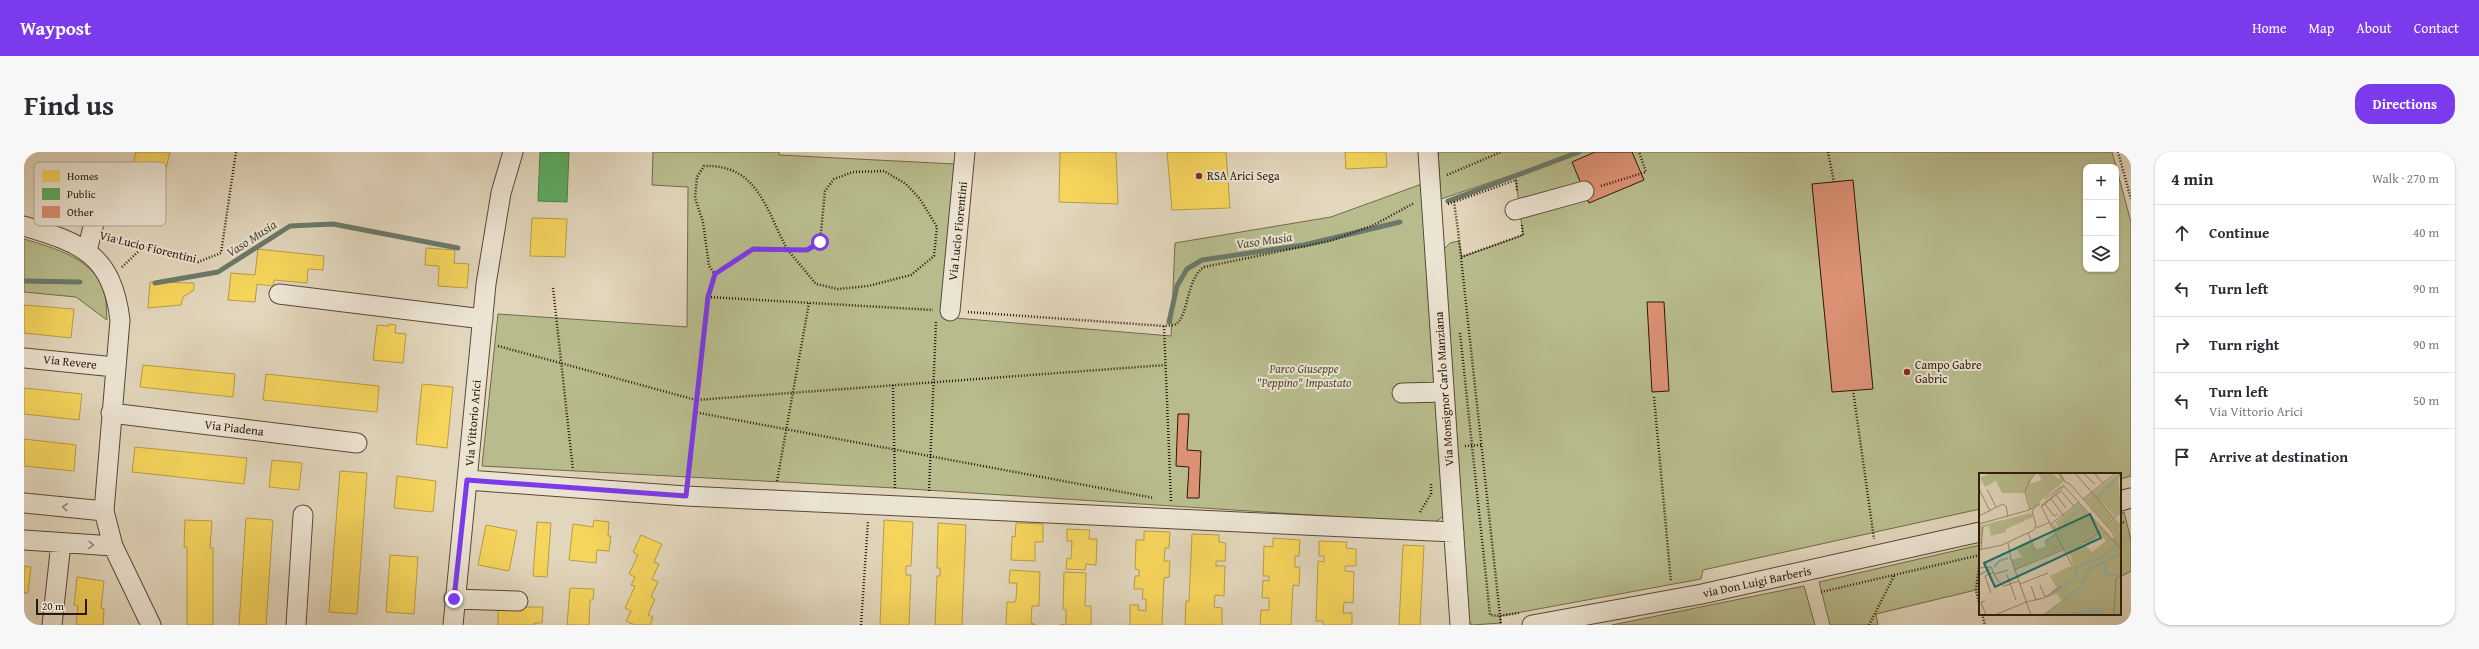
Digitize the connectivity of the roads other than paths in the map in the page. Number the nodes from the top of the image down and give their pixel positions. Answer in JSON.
{"nodes":[{"id":1,"x":513,"y":152,"type":"edge"},
{"id":2,"x":965,"y":152,"type":"edge"},
{"id":3,"x":1428,"y":152,"type":"edge"},
{"id":4,"x":1584,"y":191,"type":"road end"},
{"id":5,"x":1514,"y":210,"type":"dead end"},
{"id":6,"x":24,"y":226,"type":"edge"},
{"id":7,"x":94,"y":226,"type":"edge"},
{"id":8,"x":90,"y":242,"type":"junction"},
{"id":9,"x":279,"y":294,"type":"dead end"},
{"id":10,"x":943,"y":314,"type":"road end"},
{"id":11,"x":483,"y":319,"type":"junction"},
{"id":12,"x":24,"y":358,"type":"edge"},
{"id":13,"x":115,"y":367,"type":"junction"},
{"id":14,"x":1444,"y":392,"type":"junction"},
{"id":15,"x":1402,"y":393,"type":"dead end"},
{"id":16,"x":111,"y":413,"type":"junction"},
{"id":17,"x":356,"y":443,"type":"dead end"},
{"id":18,"x":467,"y":480,"type":"junction"},
{"id":19,"x":2131,"y":498,"type":"edge"},
{"id":20,"x":2121,"y":501,"type":"edge"},
{"id":21,"x":24,"y":503,"type":"edge"},
{"id":22,"x":104,"y":511,"type":"junction"},
{"id":23,"x":303,"y":515,"type":"dead end"},
{"id":24,"x":1454,"y":532,"type":"junction"},
{"id":25,"x":1979,"y":532,"type":"edge"},
{"id":26,"x":24,"y":540,"type":"edge"},
{"id":27,"x":61,"y":544,"type":"junction"},
{"id":28,"x":113,"y":546,"type":"junction"},
{"id":29,"x":454,"y":599,"type":"junction"},
{"id":30,"x":518,"y":601,"type":"dead end"},
{"id":31,"x":1528,"y":618,"type":"edge"},
{"id":32,"x":52,"y":625,"type":"edge"},
{"id":33,"x":151,"y":625,"type":"edge"},
{"id":34,"x":296,"y":625,"type":"edge"},
{"id":35,"x":453,"y":625,"type":"edge"},
{"id":36,"x":1460,"y":625,"type":"edge"}],
"edges":[{"from":1,"to":11,"type":"street","name":"Via Vittorio Arici"},
{"from":2,"to":10,"type":"street","name":"Via Lucio Fiorentini"},
{"from":3,"to":14,"type":"street","name":"Via Monsignor Carlo Manziana"},
{"from":4,"to":5,"type":"street"},
{"from":6,"to":8,"type":"street"},
{"from":7,"to":8,"type":"street"},
{"from":8,"to":13,"type":"street"},
{"from":9,"to":11,"type":"street"},
{"from":11,"to":18,"type":"street","name":"Via Vittorio Arici"},
{"from":12,"to":13,"type":"street","name":"Via Revere"},
{"from":13,"to":16,"type":"street"},
{"from":14,"to":15,"type":"street"},
{"from":14,"to":24,"type":"street","name":"Via Monsignor Carlo Manziana"},
{"from":16,"to":17,"type":"street","name":"Via Piadena"},
{"from":16,"to":22,"type":"street"},
{"from":18,"to":24,"type":"street"},
{"from":18,"to":29,"type":"street","name":"Via Vittorio Arici"},
{"from":19,"to":20,"type":"street"},
{"from":22,"to":21,"type":"street","one_way":true},
{"from":22,"to":28,"type":"street"},
{"from":23,"to":34,"type":"street"},
{"from":24,"to":36,"type":"street","name":"Via Monsignor Carlo Manziana"},
{"from":25,"to":31,"type":"street","name":"via Don Luigi Barberis"},
{"from":26,"to":27,"type":"street"},
{"from":27,"to":28,"type":"street","one_way":true},
{"from":27,"to":32,"type":"street"},
{"from":28,"to":33,"type":"street"},
{"from":29,"to":30,"type":"street"},
{"from":29,"to":35,"type":"street","name":"Via Vittorio Arici"}]}
